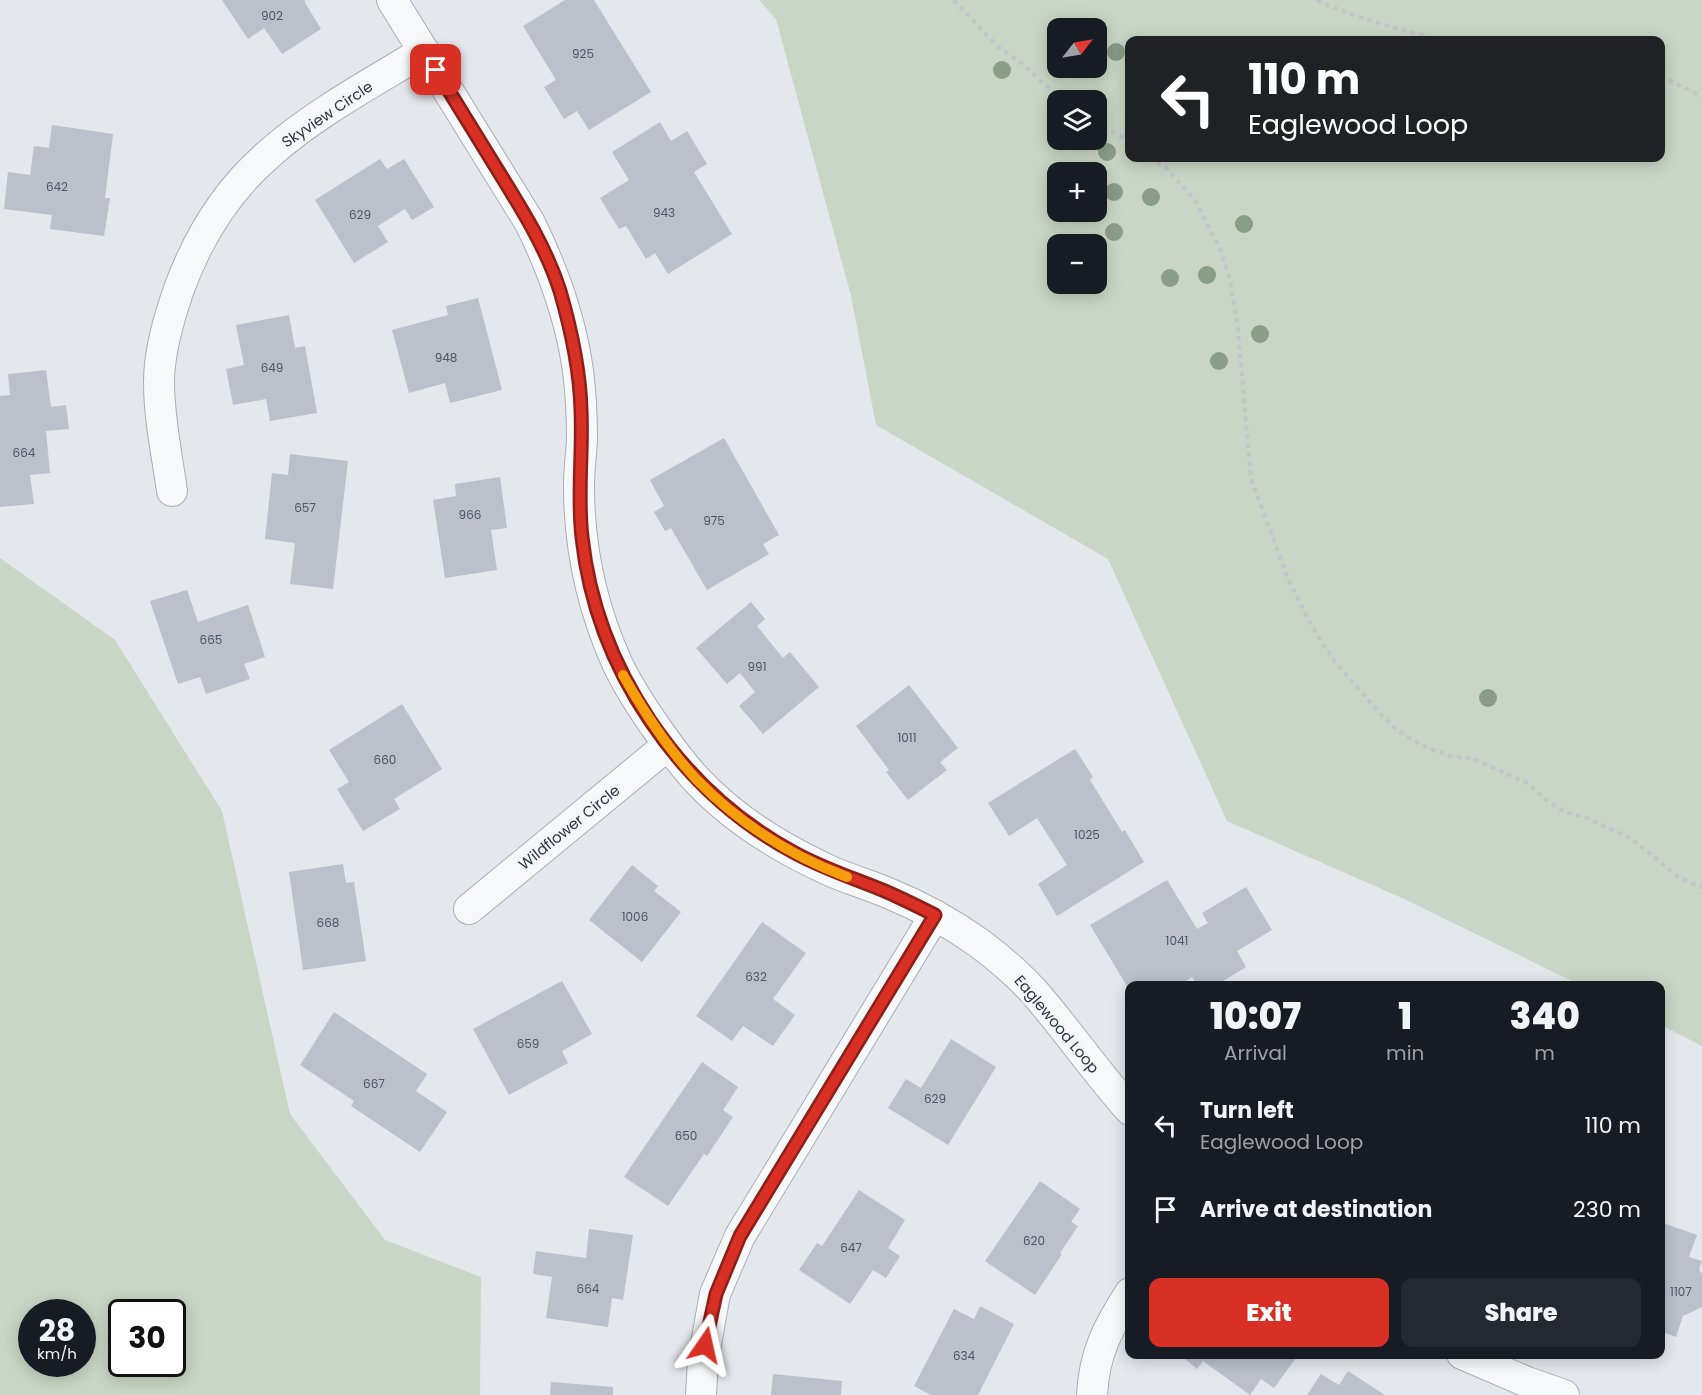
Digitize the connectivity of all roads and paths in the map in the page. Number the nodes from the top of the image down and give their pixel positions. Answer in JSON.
{"nodes":[{"id":1,"x":392,"y":0,"type":"edge"},
{"id":2,"x":954,"y":0,"type":"edge"},
{"id":3,"x":1317,"y":0,"type":"edge"},
{"id":4,"x":1426,"y":36,"type":"edge"},
{"id":5,"x":424,"y":51,"type":"junction"},
{"id":6,"x":1665,"y":79,"type":"edge"},
{"id":7,"x":1052,"y":90,"type":"edge"},
{"id":8,"x":1702,"y":96,"type":"edge"},
{"id":9,"x":1107,"y":128,"type":"edge"},
{"id":10,"x":1125,"y":139,"type":"edge"},
{"id":11,"x":1155,"y":162,"type":"edge"},
{"id":12,"x":172,"y":491,"type":"dead end"},
{"id":13,"x":668,"y":745,"type":"junction"},
{"id":14,"x":1702,"y":888,"type":"edge"},
{"id":15,"x":469,"y":909,"type":"dead end"},
{"id":16,"x":935,"y":915,"type":"junction"},
{"id":17,"x":1125,"y":1104,"type":"edge"},
{"id":18,"x":1125,"y":1301,"type":"edge"},
{"id":19,"x":1474,"y":1359,"type":"edge"},
{"id":20,"x":701,"y":1395,"type":"edge"},
{"id":21,"x":1092,"y":1395,"type":"edge"},
{"id":22,"x":1564,"y":1395,"type":"edge"}],
"edges":[{"from":1,"to":5,"type":"street","name":"Eaglewood Loop"},
{"from":2,"to":7,"type":"path"},
{"from":3,"to":4,"type":"path"},
{"from":5,"to":12,"type":"street","name":"Skyview Circle"},
{"from":5,"to":13,"type":"street","name":"Eaglewood Loop"},
{"from":6,"to":8,"type":"path"},
{"from":9,"to":10,"type":"path"},
{"from":11,"to":14,"type":"path"},
{"from":13,"to":15,"type":"street","name":"Wildflower Circle"},
{"from":13,"to":16,"type":"street","name":"Eaglewood Loop"},
{"from":16,"to":17,"type":"street","name":"Eaglewood Loop"},
{"from":16,"to":20,"type":"street"},
{"from":18,"to":21,"type":"street"},
{"from":19,"to":22,"type":"street"}]}
